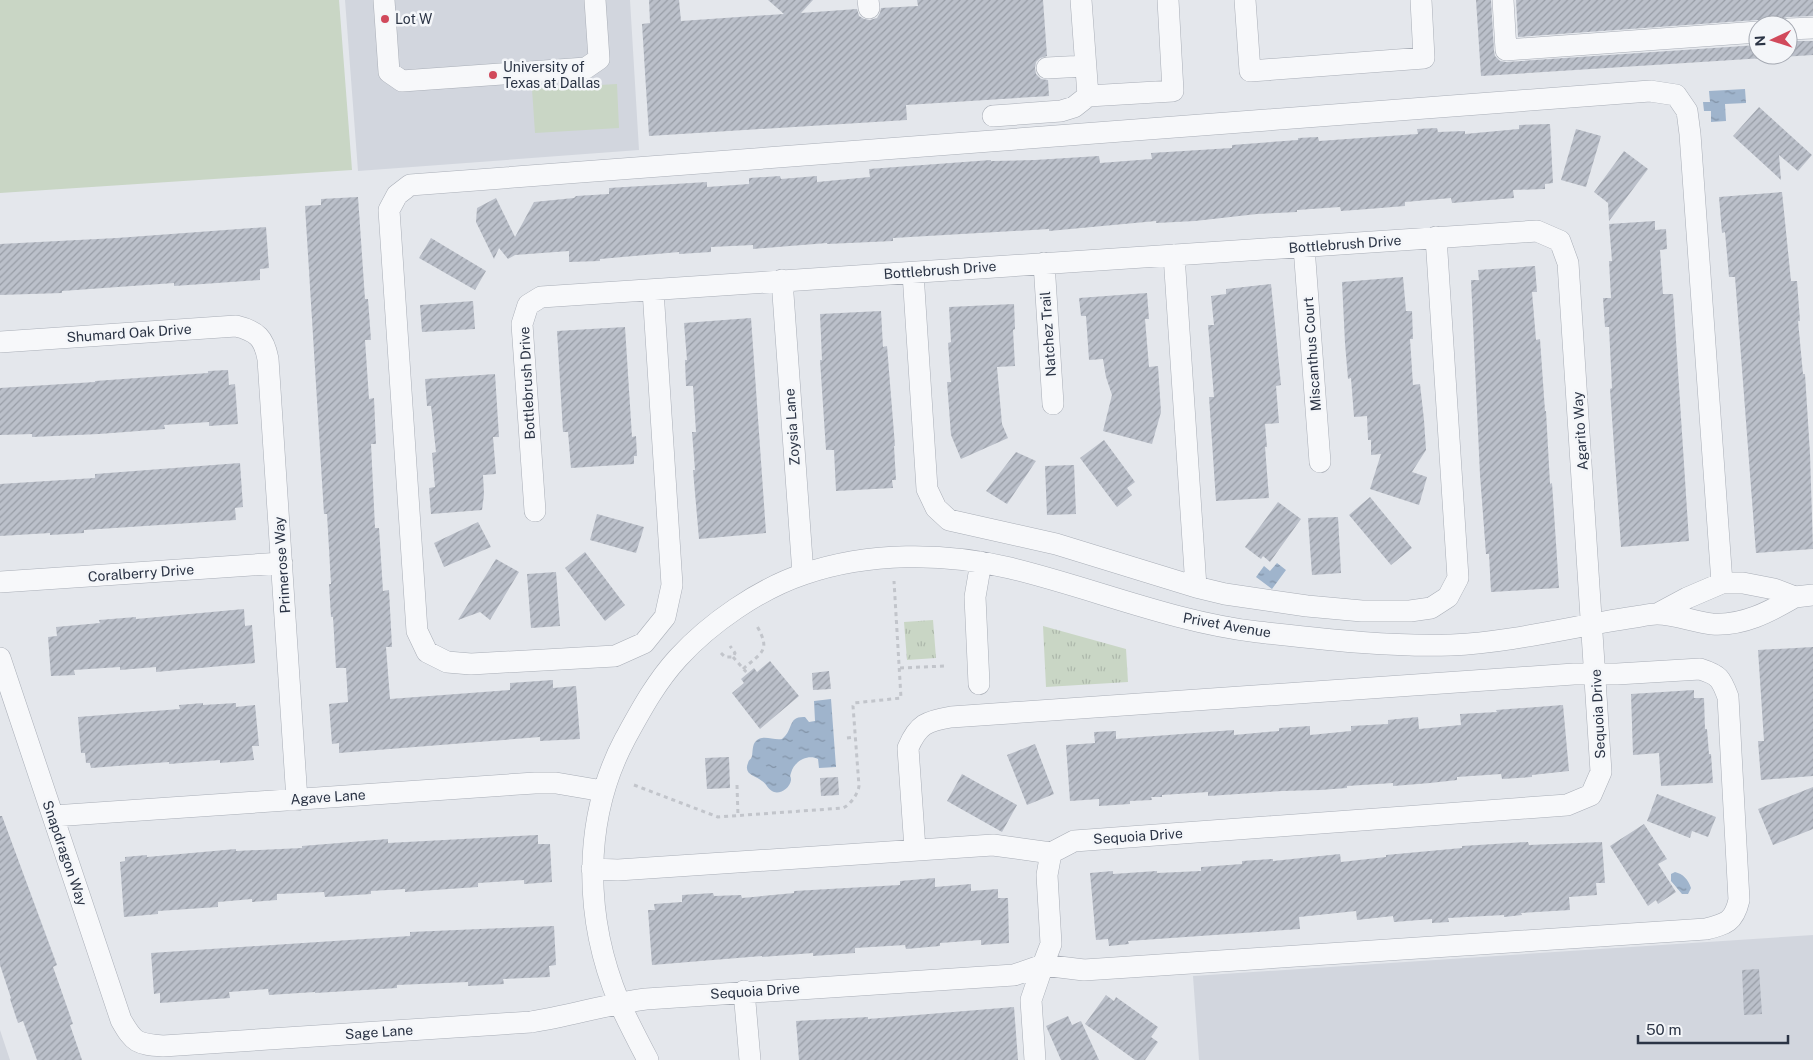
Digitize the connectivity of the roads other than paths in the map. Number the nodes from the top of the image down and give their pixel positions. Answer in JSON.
{"nodes":[{"id":1,"x":384,"y":0,"type":"edge"},
{"id":2,"x":595,"y":0,"type":"edge"},
{"id":3,"x":1080,"y":0,"type":"edge"},
{"id":4,"x":1168,"y":0,"type":"edge"},
{"id":5,"x":1245,"y":0,"type":"edge"},
{"id":6,"x":1420,"y":0,"type":"edge"},
{"id":7,"x":1503,"y":0,"type":"edge"},
{"id":8,"x":1813,"y":28,"type":"edge"},
{"id":9,"x":1798,"y":29,"type":"edge"},
{"id":10,"x":1748,"y":33,"type":"edge"},
{"id":11,"x":1085,"y":66,"type":"junction"},
{"id":12,"x":1048,"y":68,"type":"dead end"},
{"id":13,"x":1088,"y":96,"type":"junction"},
{"id":14,"x":993,"y":116,"type":"dead end"},
{"id":15,"x":1436,"y":237,"type":"junction"},
{"id":16,"x":1560,"y":241,"type":"joint"},
{"id":17,"x":1304,"y":247,"type":"junction"},
{"id":18,"x":1174,"y":255,"type":"junction"},
{"id":19,"x":1044,"y":263,"type":"junction"},
{"id":20,"x":913,"y":273,"type":"junction"},
{"id":21,"x":782,"y":280,"type":"junction"},
{"id":22,"x":653,"y":290,"type":"junction"},
{"id":23,"x":256,"y":333,"type":"joint"},
{"id":24,"x":0,"y":342,"type":"edge"},
{"id":25,"x":1052,"y":404,"type":"dead end"},
{"id":26,"x":1320,"y":462,"type":"dead end"},
{"id":27,"x":535,"y":510,"type":"dead end"},
{"id":28,"x":980,"y":562,"type":"junction"},
{"id":29,"x":282,"y":563,"type":"junction"},
{"id":30,"x":803,"y":574,"type":"junction"},
{"id":31,"x":0,"y":582,"type":"edge"},
{"id":32,"x":1722,"y":583,"type":"junction"},
{"id":33,"x":1196,"y":587,"type":"junction"},
{"id":34,"x":1804,"y":596,"type":"edge"},
{"id":35,"x":1659,"y":613,"type":"junction"},
{"id":36,"x":1592,"y":623,"type":"junction"},
{"id":37,"x":0,"y":658,"type":"edge"},
{"id":38,"x":1595,"y":675,"type":"junction"},
{"id":39,"x":979,"y":684,"type":"dead end"},
{"id":40,"x":603,"y":790,"type":"junction"},
{"id":41,"x":297,"y":800,"type":"junction"},
{"id":42,"x":53,"y":816,"type":"junction"},
{"id":43,"x":915,"y":849,"type":"junction"},
{"id":44,"x":1051,"y":853,"type":"junction"},
{"id":45,"x":592,"y":869,"type":"junction"},
{"id":46,"x":1042,"y":965,"type":"junction"},
{"id":47,"x":744,"y":991,"type":"junction"},
{"id":48,"x":619,"y":1002,"type":"junction"},
{"id":49,"x":138,"y":1043,"type":"joint"},
{"id":50,"x":648,"y":1060,"type":"edge"},
{"id":51,"x":750,"y":1060,"type":"edge"},
{"id":52,"x":1035,"y":1060,"type":"edge"}],
"edges":[{"from":1,"to":2,"type":"street"},
{"from":3,"to":11,"type":"street"},
{"from":4,"to":13,"type":"street"},
{"from":5,"to":6,"type":"street"},
{"from":7,"to":10,"type":"street"},
{"from":8,"to":9,"type":"street"},
{"from":11,"to":12,"type":"street"},
{"from":11,"to":13,"type":"street"},
{"from":13,"to":14,"type":"street"},
{"from":15,"to":16,"type":"street","name":"Bottlebrush Drive"},
{"from":15,"to":17,"type":"street","name":"Bottlebrush Drive"},
{"from":15,"to":33,"type":"street"},
{"from":16,"to":36,"type":"street","name":"Agarito Way"},
{"from":17,"to":18,"type":"street","name":"Bottlebrush Drive"},
{"from":17,"to":26,"type":"street","name":"Miscanthus Court"},
{"from":18,"to":19,"type":"street","name":"Bottlebrush Drive"},
{"from":18,"to":33,"type":"street"},
{"from":19,"to":20,"type":"street","name":"Bottlebrush Drive"},
{"from":19,"to":25,"type":"street","name":"Natchez Trail"},
{"from":20,"to":21,"type":"street","name":"Bottlebrush Drive"},
{"from":20,"to":33,"type":"street"},
{"from":21,"to":22,"type":"street","name":"Bottlebrush Drive"},
{"from":21,"to":30,"type":"street","name":"Zoysia Lane"},
{"from":22,"to":27,"type":"street","name":"Bottlebrush Drive"},
{"from":22,"to":32,"type":"street"},
{"from":23,"to":24,"type":"street","name":"Shumard Oak Drive"},
{"from":23,"to":29,"type":"street","name":"Primerose Way"},
{"from":28,"to":30,"type":"street","name":"Privet Avenue"},
{"from":28,"to":36,"type":"street","name":"Privet Avenue"},
{"from":28,"to":39,"type":"street"},
{"from":29,"to":31,"type":"street","name":"Coralberry Drive"},
{"from":29,"to":41,"type":"street","name":"Primerose Way"},
{"from":30,"to":40,"type":"street","name":"Privet Avenue"},
{"from":32,"to":34,"type":"street","name":"Privet Avenue"},
{"from":32,"to":35,"type":"street","name":"Privet Avenue"},
{"from":34,"to":35,"type":"street","name":"Privet Avenue"},
{"from":35,"to":36,"type":"street","name":"Privet Avenue"},
{"from":36,"to":38,"type":"street","name":"Sequoia Drive"},
{"from":37,"to":42,"type":"street","name":"Snapdragon Way"},
{"from":38,"to":43,"type":"street"},
{"from":38,"to":44,"type":"street","name":"Sequoia Drive"},
{"from":38,"to":46,"type":"street"},
{"from":40,"to":41,"type":"street","name":"Agave Lane"},
{"from":40,"to":45,"type":"street","name":"Privet Avenue"},
{"from":41,"to":42,"type":"street","name":"Agave Lane"},
{"from":42,"to":49,"type":"street","name":"Snapdragon Way"},
{"from":43,"to":44,"type":"street"},
{"from":43,"to":45,"type":"street"},
{"from":44,"to":46,"type":"street"},
{"from":45,"to":48,"type":"street","name":"Privet Avenue"},
{"from":46,"to":47,"type":"street","name":"Sequoia Drive"},
{"from":46,"to":52,"type":"street"},
{"from":47,"to":48,"type":"street","name":"Sequoia Drive"},
{"from":47,"to":51,"type":"street"},
{"from":48,"to":49,"type":"street","name":"Sage Lane"},
{"from":48,"to":50,"type":"street","name":"Privet Avenue"}]}
